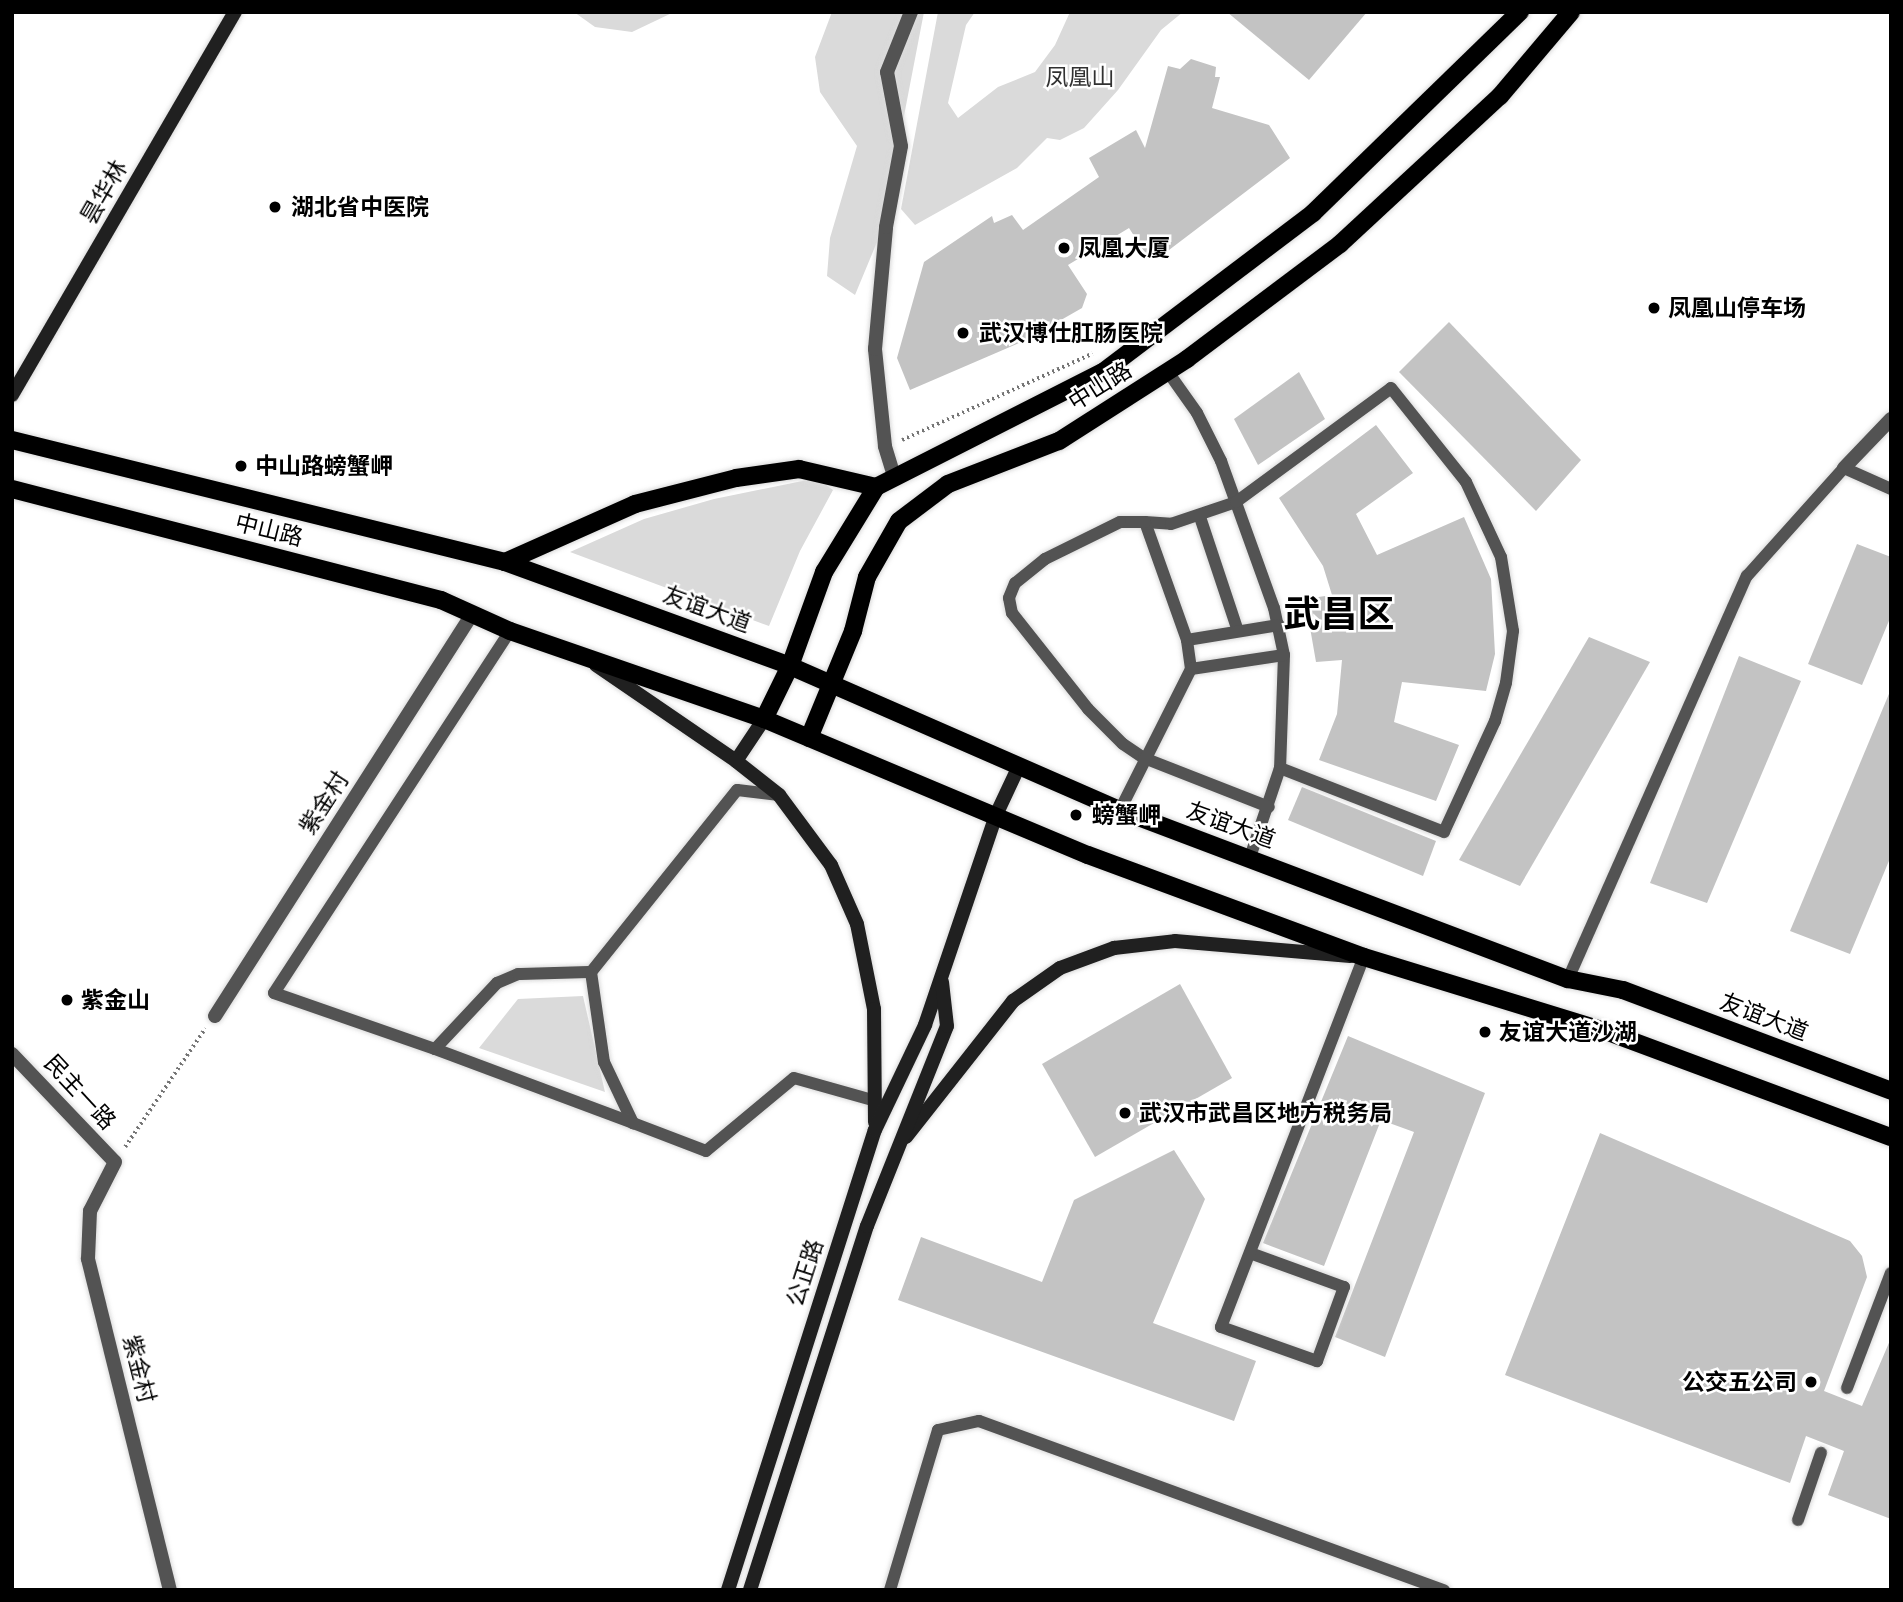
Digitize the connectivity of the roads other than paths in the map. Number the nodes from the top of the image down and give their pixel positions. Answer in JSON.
{"nodes":[{"id":1,"x":235,"y":12,"type":"edge"},
{"id":2,"x":912,"y":12,"type":"edge"},
{"id":3,"x":1520,"y":12,"type":"edge"},
{"id":4,"x":1571,"y":12,"type":"edge"},
{"id":5,"x":1168,"y":372,"type":"junction"},
{"id":6,"x":12,"y":395,"type":"edge"},
{"id":7,"x":1891,"y":419,"type":"edge"},
{"id":8,"x":12,"y":440,"type":"edge"},
{"id":9,"x":1844,"y":468,"type":"junction"},
{"id":10,"x":894,"y":476,"type":"junction"},
{"id":11,"x":876,"y":487,"type":"junction"},
{"id":12,"x":12,"y":489,"type":"edge"},
{"id":13,"x":1891,"y":489,"type":"edge"},
{"id":14,"x":1236,"y":502,"type":"junction"},
{"id":15,"x":1200,"y":517,"type":"junction"},
{"id":16,"x":1144,"y":522,"type":"junction"},
{"id":17,"x":484,"y":555,"type":"joint"},
{"id":18,"x":505,"y":562,"type":"junction"},
{"id":19,"x":472,"y":614,"type":"junction"},
{"id":20,"x":1279,"y":625,"type":"junction"},
{"id":21,"x":510,"y":631,"type":"junction"},
{"id":22,"x":1238,"y":631,"type":"junction"},
{"id":23,"x":1187,"y":640,"type":"junction"},
{"id":24,"x":1284,"y":655,"type":"junction"},
{"id":25,"x":584,"y":656,"type":"junction"},
{"id":26,"x":790,"y":666,"type":"junction"},
{"id":27,"x":1191,"y":669,"type":"junction"},
{"id":28,"x":832,"y":685,"type":"junction"},
{"id":29,"x":764,"y":719,"type":"junction"},
{"id":30,"x":809,"y":738,"type":"junction"},
{"id":31,"x":1144,"y":758,"type":"junction"},
{"id":32,"x":736,"y":761,"type":"junction"},
{"id":33,"x":1019,"y":766,"type":"junction"},
{"id":34,"x":1280,"y":768,"type":"junction"},
{"id":35,"x":779,"y":795,"type":"junction"},
{"id":36,"x":1269,"y":807,"type":"junction"},
{"id":37,"x":1120,"y":810,"type":"junction"},
{"id":38,"x":996,"y":815,"type":"junction"},
{"id":39,"x":1250,"y":857,"type":"junction"},
{"id":40,"x":1364,"y":957,"type":"junction"},
{"id":41,"x":592,"y":972,"type":"junction"},
{"id":42,"x":942,"y":977,"type":"junction"},
{"id":43,"x":1568,"y":979,"type":"junction"},
{"id":44,"x":215,"y":1016,"type":"dead end"},
{"id":45,"x":435,"y":1049,"type":"junction"},
{"id":46,"x":12,"y":1054,"type":"edge"},
{"id":47,"x":1891,"y":1091,"type":"edge"},
{"id":48,"x":876,"y":1101,"type":"junction"},
{"id":49,"x":632,"y":1123,"type":"junction"},
{"id":50,"x":875,"y":1130,"type":"junction"},
{"id":51,"x":1891,"y":1137,"type":"edge"},
{"id":52,"x":896,"y":1149,"type":"junction"},
{"id":53,"x":115,"y":1162,"type":"joint"},
{"id":54,"x":1250,"y":1253,"type":"junction"},
{"id":55,"x":1891,"y":1273,"type":"edge"},
{"id":56,"x":1847,"y":1388,"type":"dead end"},
{"id":57,"x":1821,"y":1454,"type":"dead end"},
{"id":58,"x":1798,"y":1520,"type":"dead end"},
{"id":59,"x":170,"y":1590,"type":"edge"},
{"id":60,"x":728,"y":1590,"type":"edge"},
{"id":61,"x":750,"y":1590,"type":"edge"},
{"id":62,"x":890,"y":1590,"type":"edge"},
{"id":63,"x":1444,"y":1590,"type":"edge"}],
"edges":[{"from":1,"to":6,"type":"main road","name":"昙华林"},
{"from":2,"to":10,"type":"street"},
{"from":3,"to":10,"type":"main road","name":"中山路"},
{"from":4,"to":5,"type":"main road","name":"中山路"},
{"from":5,"to":14,"type":"lane"},
{"from":5,"to":28,"type":"main road","name":"中山路"},
{"from":7,"to":9,"type":"street"},
{"from":8,"to":17,"type":"main road","name":"中山路"},
{"from":9,"to":13,"type":"lane"},
{"from":9,"to":43,"type":"lane"},
{"from":10,"to":11,"type":"main road","name":"中山路"},
{"from":11,"to":18,"type":"main road"},
{"from":11,"to":26,"type":"main road","name":"中山路"},
{"from":12,"to":19,"type":"main road","name":"中山路"},
{"from":14,"to":15,"type":"lane"},
{"from":14,"to":20,"type":"lane"},
{"from":14,"to":34,"type":"lane"},
{"from":15,"to":16,"type":"lane"},
{"from":15,"to":22,"type":"lane"},
{"from":16,"to":23,"type":"lane"},
{"from":16,"to":31,"type":"lane"},
{"from":17,"to":18,"type":"main road","name":"友谊大道"},
{"from":18,"to":26,"type":"main road","name":"友谊大道"},
{"from":19,"to":21,"type":"main road","name":"中山路"},
{"from":19,"to":44,"type":"street","name":"紫金村"},
{"from":20,"to":22,"type":"lane"},
{"from":20,"to":24,"type":"lane"},
{"from":21,"to":25,"type":"main road"},
{"from":21,"to":45,"type":"lane"},
{"from":22,"to":23,"type":"lane"},
{"from":23,"to":27,"type":"lane"},
{"from":24,"to":27,"type":"lane"},
{"from":24,"to":34,"type":"lane"},
{"from":25,"to":29,"type":"main road"},
{"from":25,"to":32,"type":"main road"},
{"from":26,"to":28,"type":"main road","name":"友谊大道"},
{"from":26,"to":29,"type":"main road","name":"中山路"},
{"from":27,"to":31,"type":"lane"},
{"from":28,"to":30,"type":"main road","name":"中山路"},
{"from":28,"to":33,"type":"main road","name":"友谊大道"},
{"from":29,"to":30,"type":"main road"},
{"from":29,"to":32,"type":"main road"},
{"from":30,"to":38,"type":"main road"},
{"from":31,"to":36,"type":"lane"},
{"from":31,"to":37,"type":"lane"},
{"from":32,"to":35,"type":"main road"},
{"from":33,"to":37,"type":"main road","name":"友谊大道"},
{"from":33,"to":38,"type":"main road","name":"公正路"},
{"from":34,"to":36,"type":"lane"},
{"from":35,"to":41,"type":"lane"},
{"from":35,"to":48,"type":"main road"},
{"from":36,"to":39,"type":"lane"},
{"from":37,"to":39,"type":"main road","name":"友谊大道"},
{"from":38,"to":40,"type":"main road"},
{"from":38,"to":42,"type":"main road","name":"公正路"},
{"from":39,"to":43,"type":"main road","name":"友谊大道"},
{"from":40,"to":51,"type":"main road"},
{"from":40,"to":52,"type":"main road"},
{"from":40,"to":54,"type":"lane"},
{"from":41,"to":45,"type":"lane"},
{"from":41,"to":49,"type":"lane"},
{"from":42,"to":50,"type":"main road","name":"公正路"},
{"from":42,"to":52,"type":"main road","name":"公正路"},
{"from":43,"to":47,"type":"main road","name":"友谊大道"},
{"from":45,"to":49,"type":"lane"},
{"from":46,"to":53,"type":"street","name":"民主一路"},
{"from":48,"to":49,"type":"lane"},
{"from":48,"to":50,"type":"main road"},
{"from":50,"to":60,"type":"main road","name":"公正路"},
{"from":52,"to":61,"type":"main road","name":"公正路"},
{"from":53,"to":59,"type":"street","name":"紫金村"},
{"from":54,"to":54,"type":"lane"},
{"from":55,"to":56,"type":"lane"},
{"from":57,"to":58,"type":"lane"},
{"from":62,"to":63,"type":"lane"}]}
